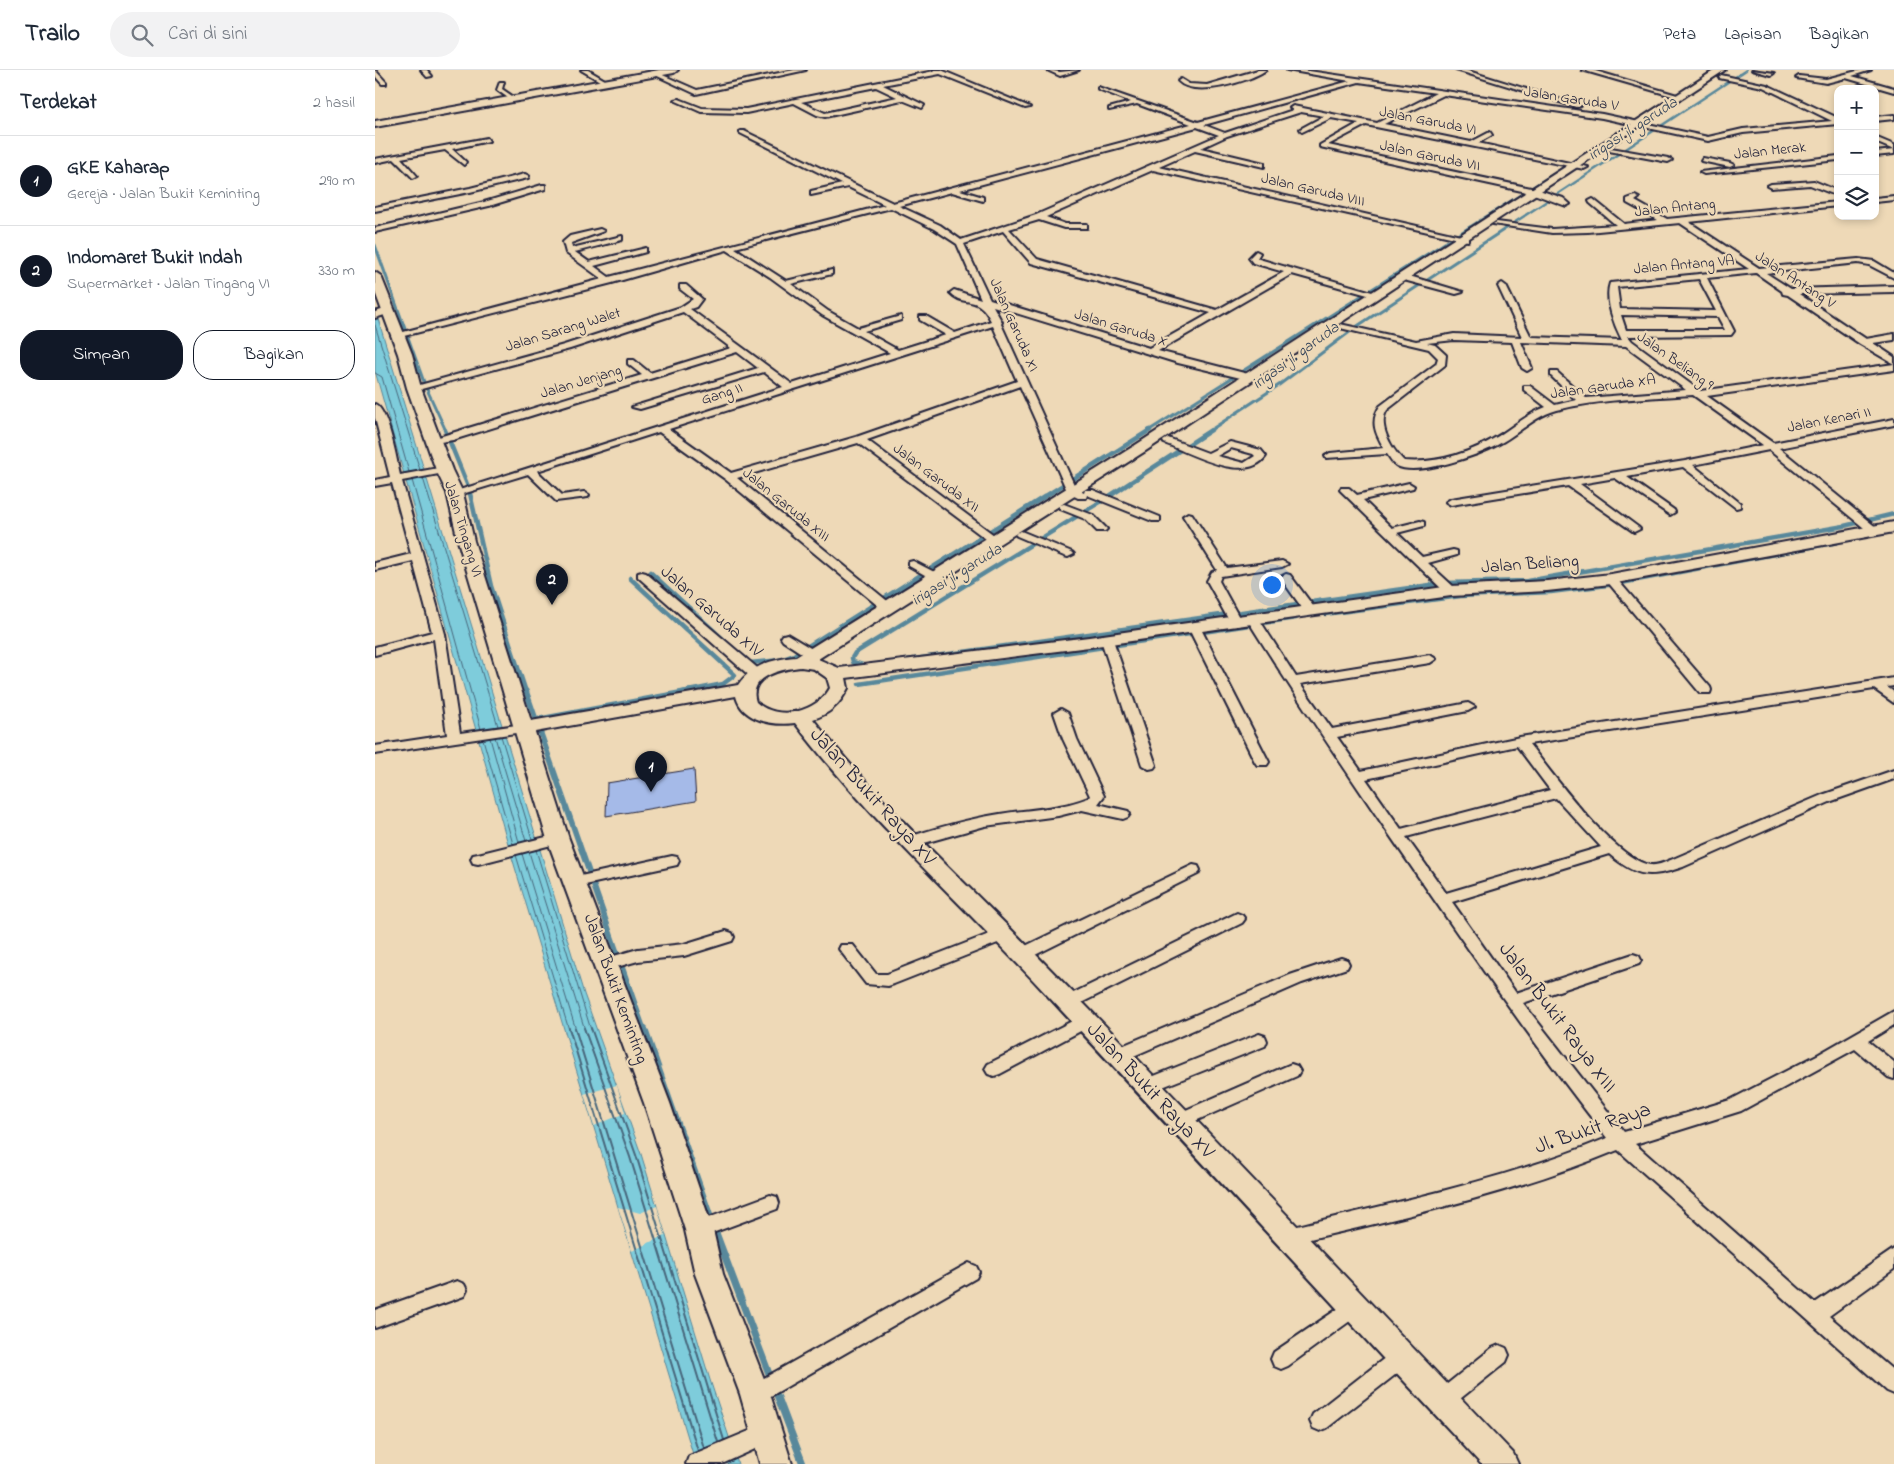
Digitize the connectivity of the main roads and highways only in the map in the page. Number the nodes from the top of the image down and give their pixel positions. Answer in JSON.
{"nodes":[{"id":1,"x":674,"y":70,"type":"edge"},
{"id":2,"x":1725,"y":74,"type":"edge"},
{"id":3,"x":1667,"y":110,"type":"junction"},
{"id":4,"x":375,"y":124,"type":"edge"},
{"id":5,"x":1652,"y":124,"type":"junction"},
{"id":6,"x":1579,"y":166,"type":"junction"},
{"id":7,"x":1546,"y":195,"type":"junction"},
{"id":8,"x":375,"y":276,"type":"edge"},
{"id":9,"x":1416,"y":281,"type":"junction"},
{"id":10,"x":380,"y":313,"type":"edge"},
{"id":11,"x":1143,"y":452,"type":"junction"},
{"id":12,"x":1081,"y":493,"type":"junction"},
{"id":13,"x":1894,"y":527,"type":"edge"},
{"id":14,"x":811,"y":661,"type":"junction"},
{"id":15,"x":835,"y":674,"type":"junction"},
{"id":16,"x":751,"y":682,"type":"junction"},
{"id":17,"x":800,"y":716,"type":"junction"},
{"id":18,"x":514,"y":729,"type":"junction"},
{"id":19,"x":776,"y":1464,"type":"edge"},
{"id":20,"x":1502,"y":1464,"type":"edge"}],
"edges":[{"from":1,"to":4,"type":"main road"},
{"from":2,"to":3,"type":"main road"},
{"from":2,"to":3,"type":"main road"},
{"from":3,"to":5,"type":"main road"},
{"from":5,"to":6,"type":"main road"},
{"from":5,"to":6,"type":"main road"},
{"from":6,"to":7,"type":"main road"},
{"from":7,"to":9,"type":"main road"},
{"from":7,"to":9,"type":"main road"},
{"from":8,"to":10,"type":"main road","name":"Jalan Tingang VI"},
{"from":9,"to":11,"type":"main road"},
{"from":9,"to":11,"type":"main road"},
{"from":10,"to":18,"type":"main road","name":"Jalan Tingang VI"},
{"from":11,"to":12,"type":"main road"},
{"from":12,"to":14,"type":"main road"},
{"from":12,"to":14,"type":"main road"},
{"from":13,"to":15,"type":"main road","name":"Jalan Beliang"},
{"from":14,"to":15,"type":"main road"},
{"from":14,"to":16,"type":"main road"},
{"from":15,"to":17,"type":"main road"},
{"from":16,"to":17,"type":"main road"},
{"from":16,"to":18,"type":"main road"},
{"from":17,"to":20,"type":"main road","name":"Jalan Bukit Raya XV"},
{"from":18,"to":19,"type":"main road","name":"Jalan Bukit Keminting"}]}
